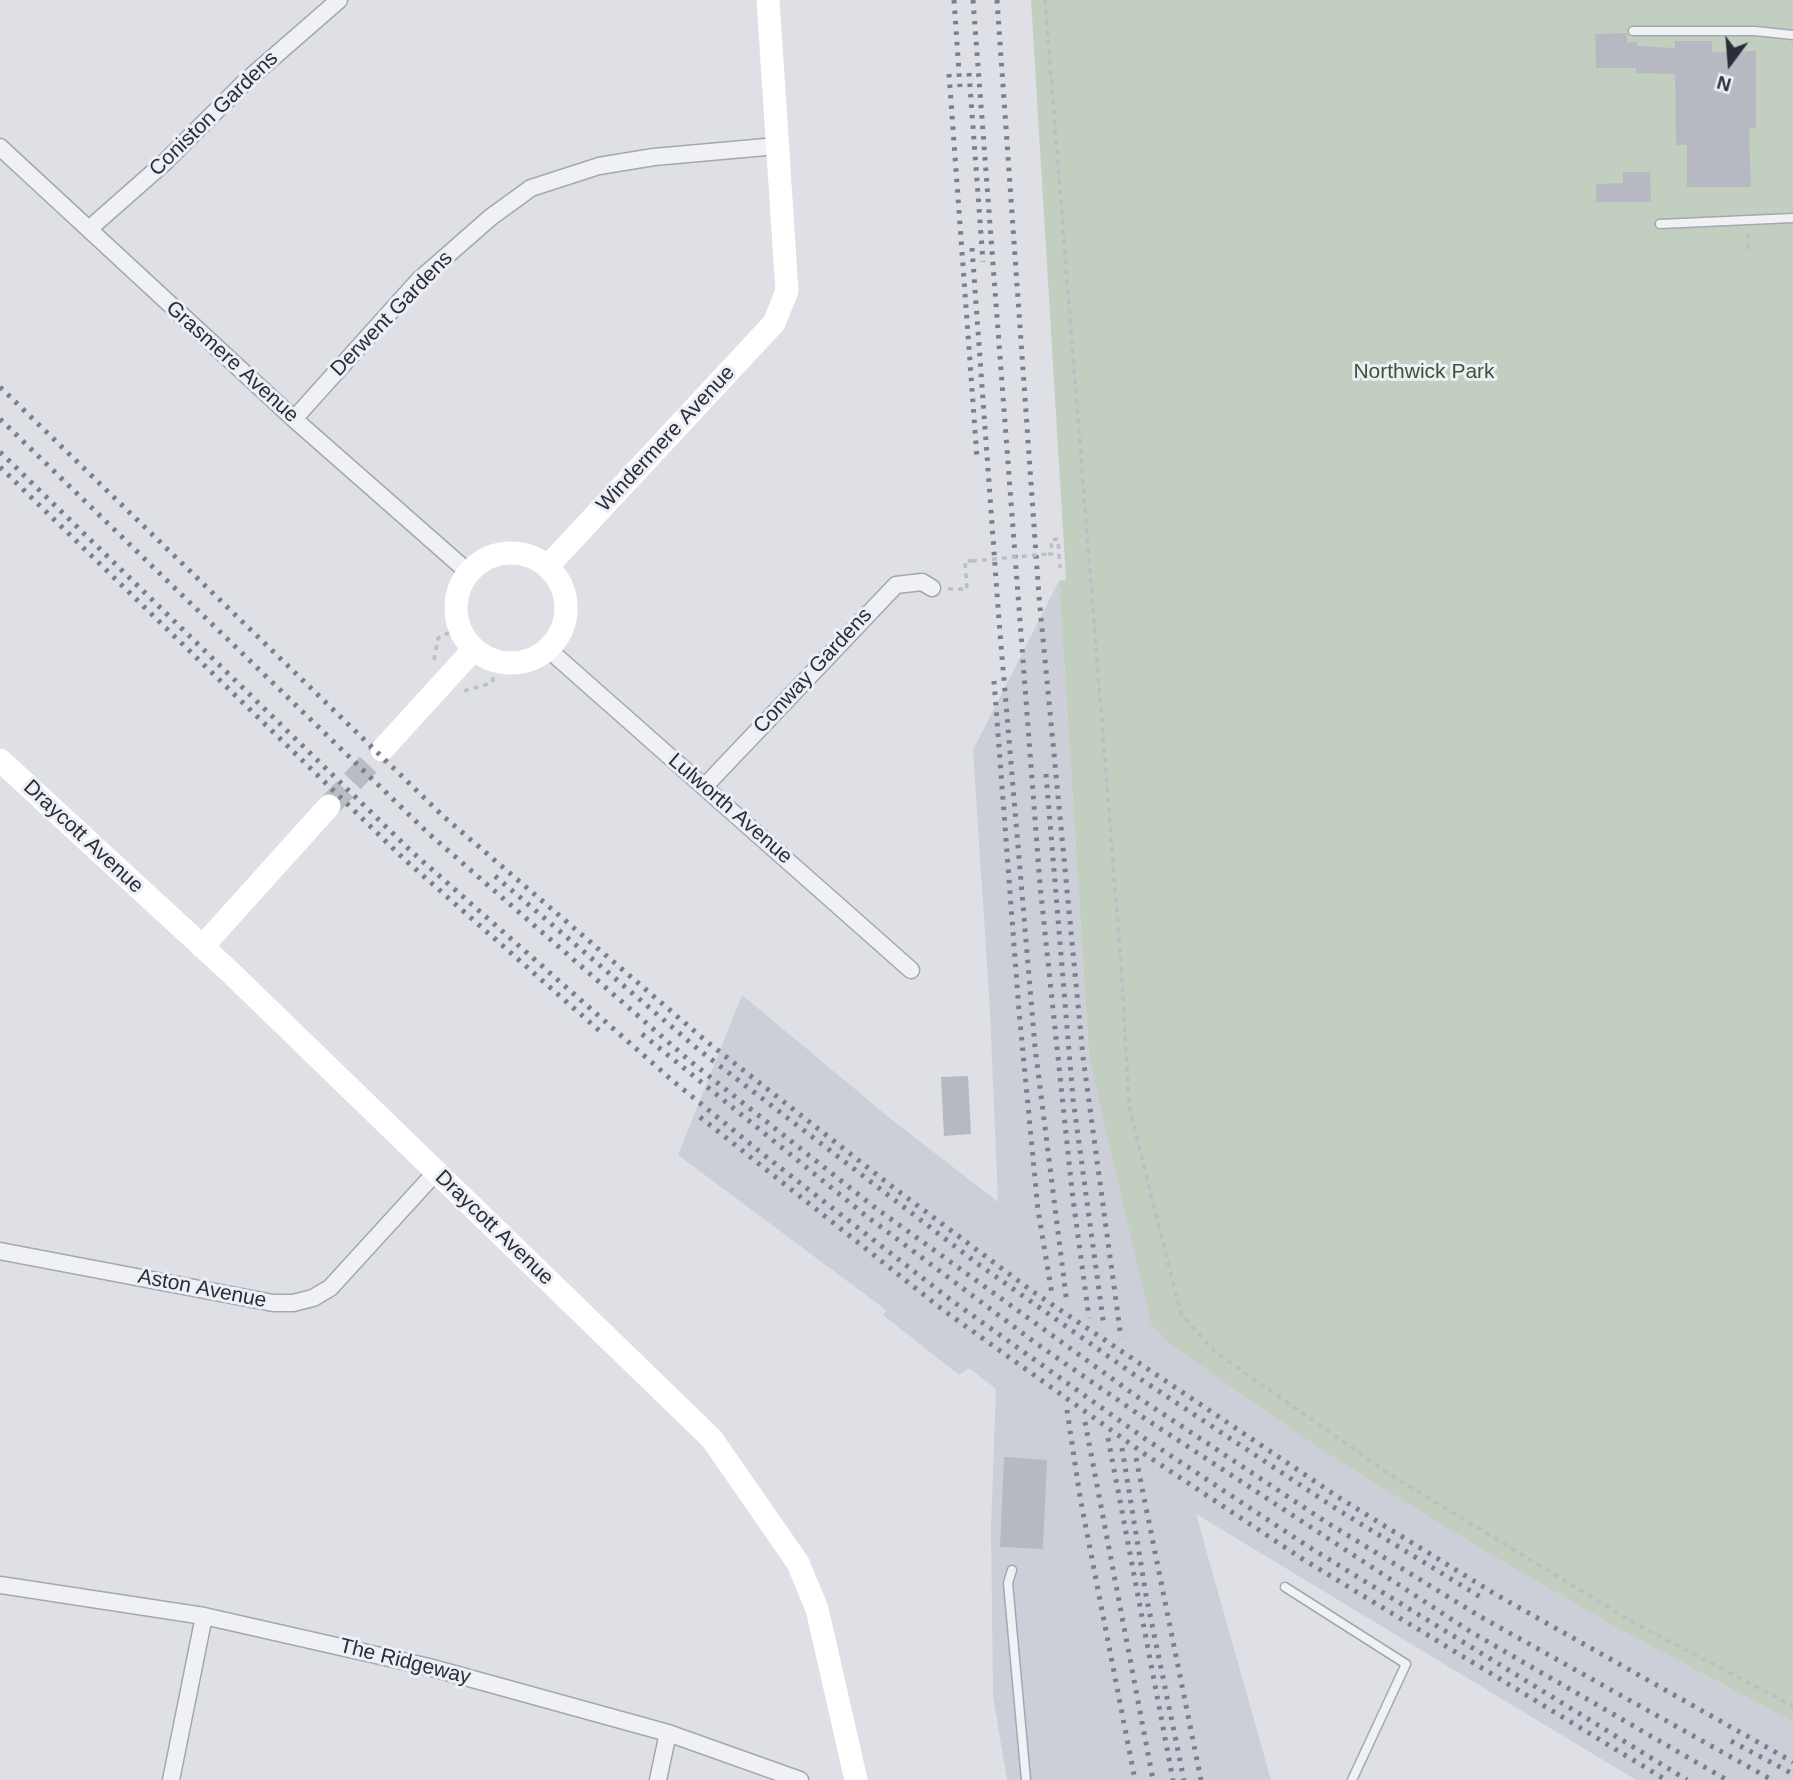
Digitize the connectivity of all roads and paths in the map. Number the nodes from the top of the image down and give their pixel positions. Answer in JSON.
{"nodes":[{"id":1,"x":339,"y":0,"type":"edge"},
{"id":2,"x":768,"y":0,"type":"edge"},
{"id":3,"x":1045,"y":0,"type":"edge"},
{"id":4,"x":1633,"y":31,"type":"dead end"},
{"id":5,"x":1793,"y":35,"type":"edge"},
{"id":6,"x":776,"y":146,"type":"junction"},
{"id":7,"x":0,"y":147,"type":"edge"},
{"id":8,"x":1793,"y":218,"type":"edge"},
{"id":9,"x":1660,"y":224,"type":"dead end"},
{"id":10,"x":89,"y":229,"type":"junction"},
{"id":11,"x":294,"y":419,"type":"junction"},
{"id":12,"x":548,"y":566,"type":"junction"},
{"id":13,"x":1060,"y":568,"type":"dead end"},
{"id":14,"x":468,"y":572,"type":"junction"},
{"id":15,"x":932,"y":588,"type":"dead end"},
{"id":16,"x":967,"y":589,"type":"dead end"},
{"id":17,"x":474,"y":649,"type":"junction"},
{"id":18,"x":548,"y":649,"type":"junction"},
{"id":19,"x":382,"y":751,"type":"tunnel mouth"},
{"id":20,"x":0,"y":760,"type":"edge"},
{"id":21,"x":705,"y":786,"type":"junction"},
{"id":22,"x":329,"y":806,"type":"tunnel mouth"},
{"id":23,"x":202,"y":947,"type":"junction"},
{"id":24,"x":911,"y":970,"type":"dead end"},
{"id":25,"x":436,"y":1172,"type":"junction"},
{"id":26,"x":0,"y":1251,"type":"edge"},
{"id":27,"x":1012,"y":1570,"type":"dead end"},
{"id":28,"x":0,"y":1585,"type":"edge"},
{"id":29,"x":1285,"y":1587,"type":"dead end"},
{"id":30,"x":204,"y":1616,"type":"junction"},
{"id":31,"x":1793,"y":1706,"type":"edge"},
{"id":32,"x":668,"y":1733,"type":"junction"},
{"id":33,"x":171,"y":1780,"type":"edge"},
{"id":34,"x":658,"y":1780,"type":"edge"},
{"id":35,"x":800,"y":1780,"type":"edge"},
{"id":36,"x":856,"y":1780,"type":"edge"},
{"id":37,"x":1026,"y":1780,"type":"edge"},
{"id":38,"x":1352,"y":1780,"type":"edge"}],
"edges":[{"from":1,"to":10,"type":"street","name":"Coniston Gardens"},
{"from":2,"to":6,"type":"street","name":"Windermere Avenue"},
{"from":3,"to":31,"type":"path"},
{"from":4,"to":5,"type":"lane"},
{"from":6,"to":11,"type":"street","name":"Derwent Gardens"},
{"from":6,"to":12,"type":"street","name":"Windermere Avenue"},
{"from":7,"to":10,"type":"street","name":"Grasmere Avenue"},
{"from":8,"to":9,"type":"lane"},
{"from":10,"to":11,"type":"street","name":"Grasmere Avenue"},
{"from":11,"to":14,"type":"street","name":"Grasmere Avenue"},
{"from":12,"to":14,"type":"street"},
{"from":12,"to":18,"type":"street"},
{"from":13,"to":16,"type":"path","bridge":true},
{"from":14,"to":17,"type":"street"},
{"from":15,"to":21,"type":"street","name":"Conway Gardens"},
{"from":17,"to":18,"type":"street"},
{"from":17,"to":19,"type":"street"},
{"from":18,"to":21,"type":"street","name":"Lulworth Avenue"},
{"from":20,"to":23,"type":"street","name":"Draycott Avenue"},
{"from":21,"to":24,"type":"street","name":"Lulworth Avenue"},
{"from":22,"to":23,"type":"street"},
{"from":23,"to":25,"type":"street","name":"Draycott Avenue"},
{"from":25,"to":26,"type":"street","name":"Aston Avenue"},
{"from":25,"to":36,"type":"street","name":"Draycott Avenue"},
{"from":27,"to":37,"type":"lane"},
{"from":28,"to":30,"type":"street","name":"The Ridgeway"},
{"from":29,"to":38,"type":"lane"},
{"from":30,"to":32,"type":"street","name":"The Ridgeway"},
{"from":30,"to":33,"type":"street"},
{"from":32,"to":34,"type":"street"},
{"from":32,"to":35,"type":"street","name":"The Ridgeway"}]}
